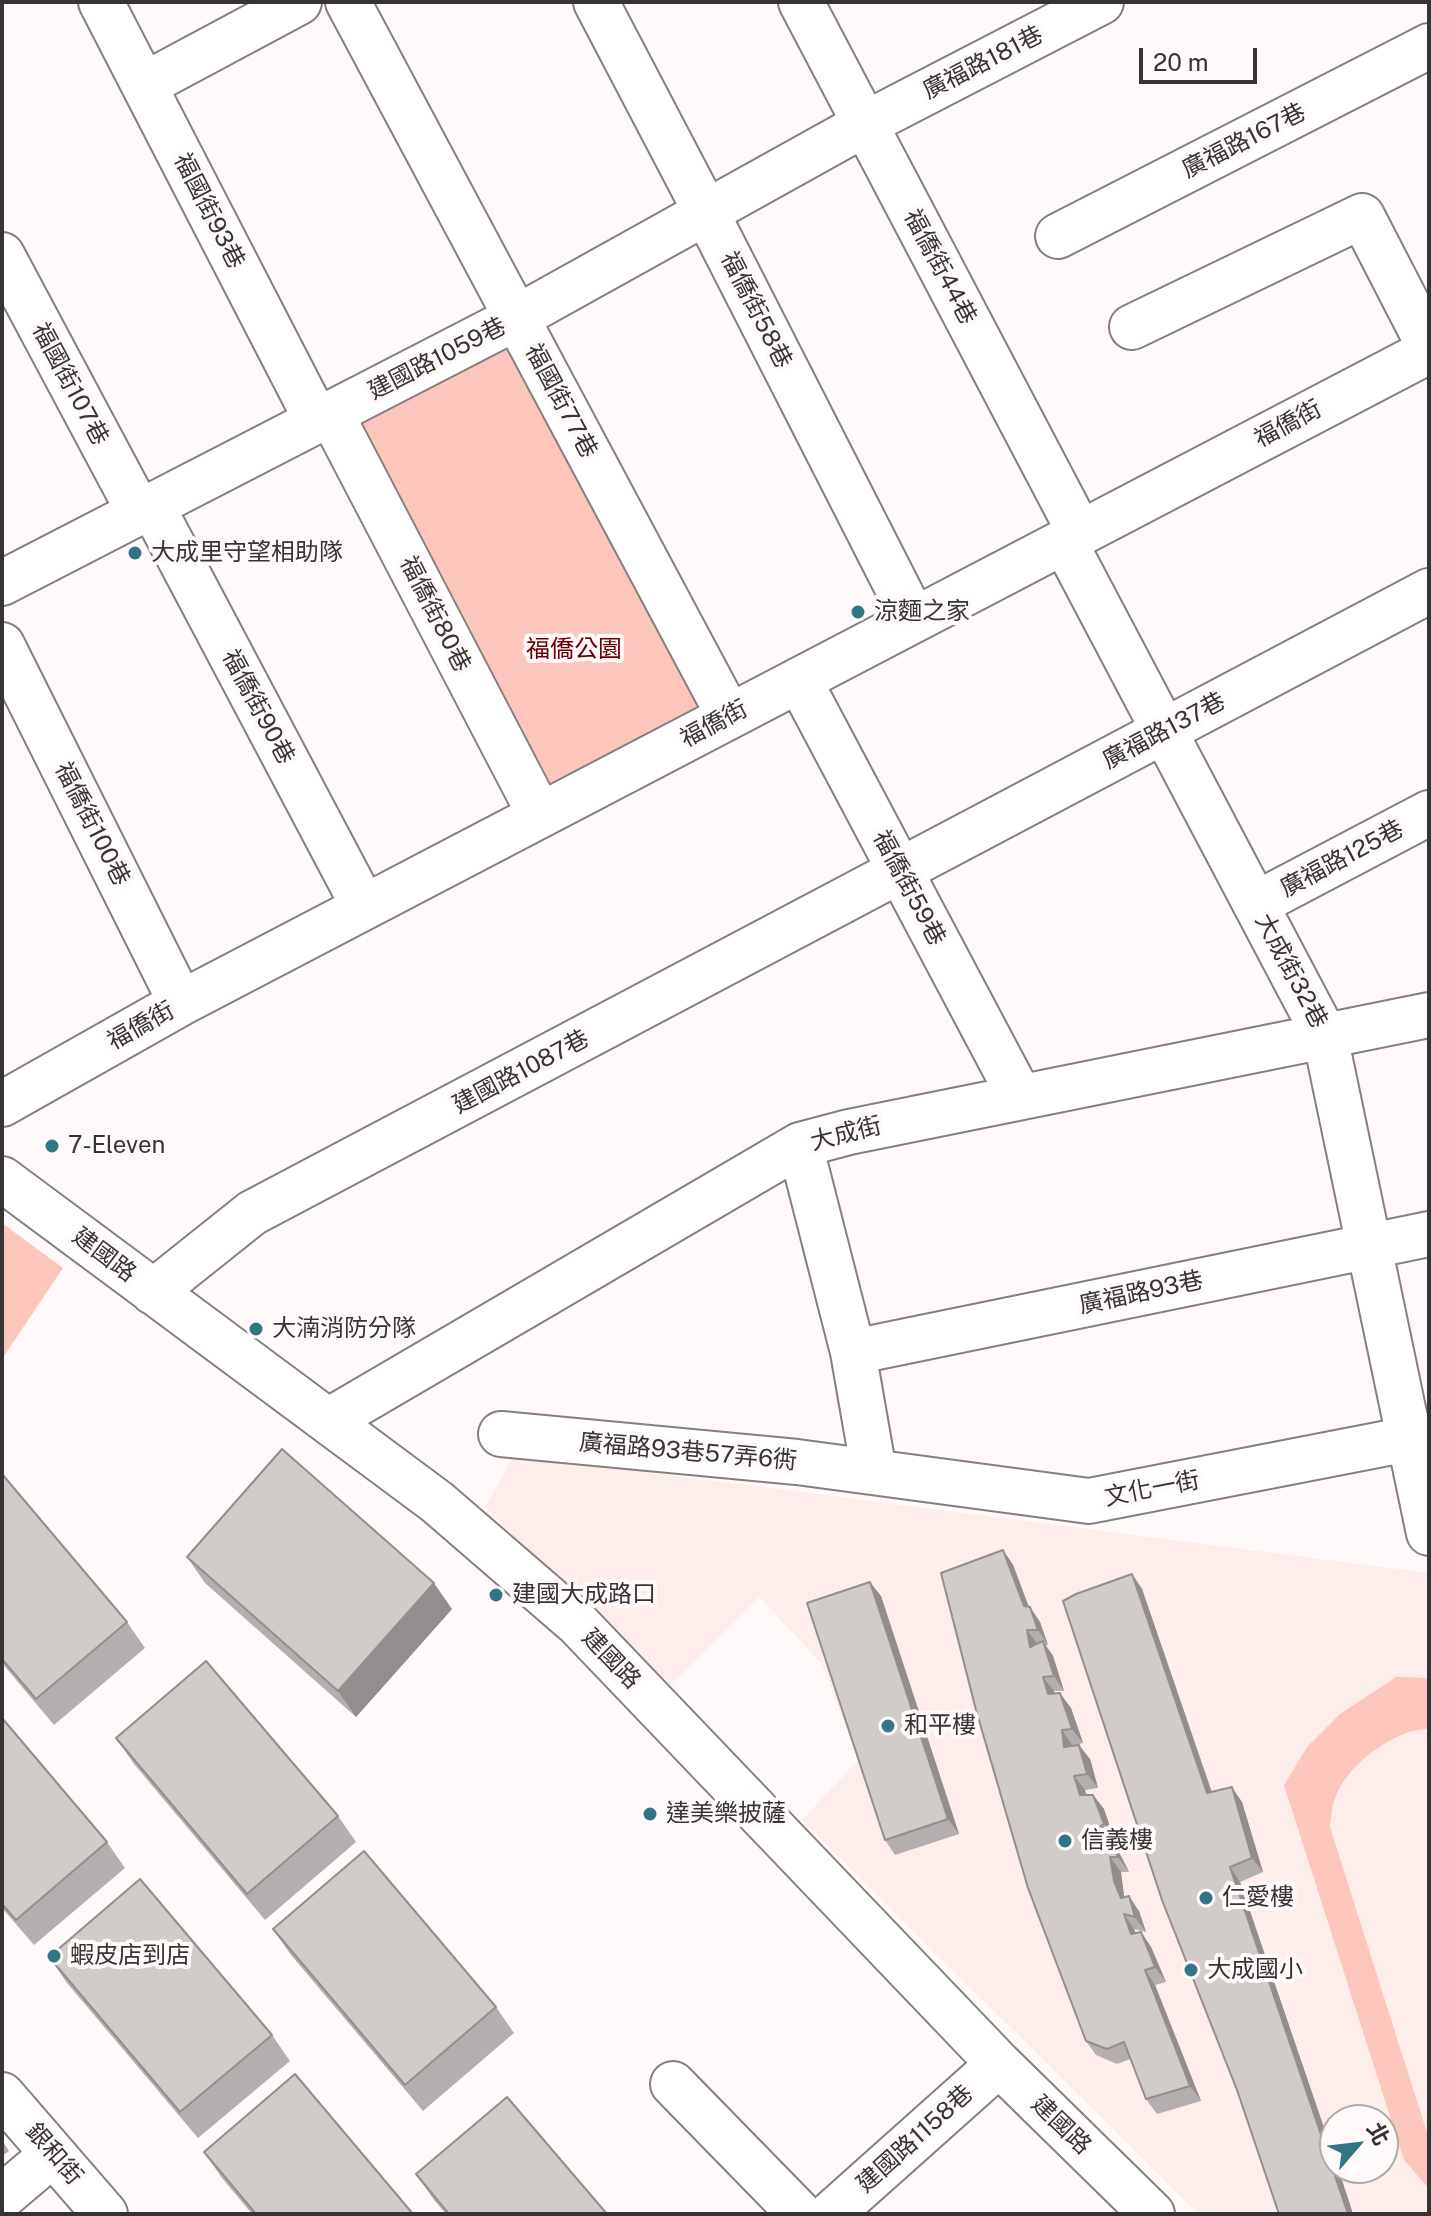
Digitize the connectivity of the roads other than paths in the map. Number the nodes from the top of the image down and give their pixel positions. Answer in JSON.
{"nodes":[{"id":1,"x":101,"y":2,"type":"edge"},
{"id":2,"x":299,"y":2,"type":"edge"},
{"id":3,"x":348,"y":2,"type":"edge"},
{"id":4,"x":596,"y":2,"type":"edge"},
{"id":5,"x":801,"y":2,"type":"edge"},
{"id":6,"x":1101,"y":2,"type":"edge"},
{"id":7,"x":1429,"y":46,"type":"edge"},
{"id":8,"x":144,"y":85,"type":"junction"},
{"id":9,"x":865,"y":124,"type":"junction"},
{"id":10,"x":706,"y":212,"type":"junction"},
{"id":11,"x":1058,"y":236,"type":"dead end"},
{"id":12,"x":2,"y":255,"type":"edge"},
{"id":13,"x":516,"y":318,"type":"junction"},
{"id":14,"x":1132,"y":327,"type":"dead end"},
{"id":15,"x":1429,"y":348,"type":"edge"},
{"id":16,"x":324,"y":417,"type":"junction"},
{"id":17,"x":146,"y":509,"type":"junction"},
{"id":18,"x":1072,"y":537,"type":"junction"},
{"id":19,"x":2,"y":583,"type":"edge"},
{"id":20,"x":1429,"y":591,"type":"edge"},
{"id":21,"x":914,"y":620,"type":"junction"},
{"id":22,"x":2,"y":645,"type":"edge"},
{"id":23,"x":799,"y":680,"type":"junction"},
{"id":24,"x":729,"y":716,"type":"junction"},
{"id":25,"x":1164,"y":730,"type":"junction"},
{"id":26,"x":1429,"y":813,"type":"edge"},
{"id":27,"x":540,"y":815,"type":"junction"},
{"id":28,"x":900,"y":872,"type":"junction"},
{"id":29,"x":1256,"y":904,"type":"junction"},
{"id":30,"x":364,"y":907,"type":"junction"},
{"id":31,"x":181,"y":1003,"type":"junction"},
{"id":32,"x":1429,"y":1015,"type":"edge"},
{"id":33,"x":1325,"y":1036,"type":"junction"},
{"id":34,"x":1020,"y":1097,"type":"junction"},
{"id":35,"x":2,"y":1104,"type":"edge"},
{"id":36,"x":800,"y":1145,"type":"junction"},
{"id":37,"x":2,"y":1179,"type":"edge"},
{"id":38,"x":1429,"y":1234,"type":"edge"},
{"id":39,"x":1369,"y":1247,"type":"junction"},
{"id":40,"x":153,"y":1292,"type":"junction"},
{"id":41,"x":853,"y":1352,"type":"junction"},
{"id":42,"x":328,"y":1421,"type":"junction"},
{"id":43,"x":501,"y":1434,"type":"dead end"},
{"id":44,"x":1419,"y":1437,"type":"edge"},
{"id":45,"x":874,"y":1472,"type":"junction"},
{"id":46,"x":1429,"y":1533,"type":"edge"},
{"id":47,"x":999,"y":2064,"type":"junction"},
{"id":48,"x":673,"y":2084,"type":"dead end"},
{"id":49,"x":2,"y":2095,"type":"edge"},
{"id":50,"x":53,"y":2154,"type":"junction"},
{"id":51,"x":2,"y":2197,"type":"edge"},
{"id":52,"x":105,"y":2214,"type":"edge"},
{"id":53,"x":800,"y":2214,"type":"edge"},
{"id":54,"x":831,"y":2214,"type":"edge"},
{"id":55,"x":1152,"y":2214,"type":"edge"}],
"edges":[{"from":1,"to":8,"type":"street","name":"福國街93巷"},
{"from":2,"to":8,"type":"street"},
{"from":3,"to":13,"type":"street","name":"福國街77巷"},
{"from":4,"to":10,"type":"street","name":"福僑街58巷"},
{"from":5,"to":9,"type":"street","name":"福僑街44巷"},
{"from":6,"to":9,"type":"street","name":"廣福路181巷"},
{"from":7,"to":11,"type":"street","name":"廣福路167巷"},
{"from":8,"to":16,"type":"street","name":"福國街93巷"},
{"from":9,"to":10,"type":"street","name":"建國路1059巷"},
{"from":9,"to":18,"type":"street","name":"福僑街44巷"},
{"from":10,"to":13,"type":"street","name":"建國路1059巷"},
{"from":10,"to":21,"type":"street","name":"福僑街58巷"},
{"from":12,"to":17,"type":"street","name":"福國街107巷"},
{"from":13,"to":16,"type":"street","name":"建國路1059巷"},
{"from":13,"to":24,"type":"street","name":"福國街77巷"},
{"from":14,"to":15,"type":"street"},
{"from":15,"to":18,"type":"street","name":"福僑街"},
{"from":16,"to":17,"type":"street","name":"建國路1059巷"},
{"from":16,"to":27,"type":"street","name":"福僑街80巷"},
{"from":17,"to":19,"type":"street","name":"建國路1059巷"},
{"from":17,"to":30,"type":"street","name":"福僑街90巷"},
{"from":18,"to":21,"type":"street","name":"福僑街"},
{"from":18,"to":25,"type":"street","name":"大成街32巷"},
{"from":20,"to":25,"type":"street","name":"廣福路137巷"},
{"from":21,"to":23,"type":"street","name":"福僑街"},
{"from":22,"to":31,"type":"street","name":"福僑街100巷"},
{"from":23,"to":24,"type":"street","name":"福僑街"},
{"from":23,"to":28,"type":"street","name":"福僑街59巷"},
{"from":24,"to":27,"type":"street","name":"福僑街"},
{"from":25,"to":28,"type":"street","name":"廣福路137巷"},
{"from":25,"to":29,"type":"street","name":"大成街32巷"},
{"from":26,"to":29,"type":"street","name":"廣福路125巷"},
{"from":27,"to":30,"type":"street","name":"福僑街"},
{"from":28,"to":34,"type":"street","name":"福僑街59巷"},
{"from":28,"to":40,"type":"street","name":"建國路1087巷"},
{"from":29,"to":33,"type":"street","name":"大成街32巷"},
{"from":30,"to":31,"type":"street","name":"福僑街"},
{"from":31,"to":35,"type":"street","name":"福僑街"},
{"from":32,"to":33,"type":"street","name":"大成街"},
{"from":33,"to":34,"type":"street","name":"大成街"},
{"from":33,"to":39,"type":"street","name":"大成街32巷"},
{"from":34,"to":36,"type":"street","name":"大成街"},
{"from":36,"to":41,"type":"street"},
{"from":36,"to":42,"type":"street","name":"大成街"},
{"from":37,"to":40,"type":"street","name":"建國路"},
{"from":38,"to":39,"type":"street","name":"廣福路93巷"},
{"from":39,"to":41,"type":"street","name":"廣福路93巷"},
{"from":39,"to":44,"type":"street","name":"大成街32巷"},
{"from":40,"to":42,"type":"street","name":"建國路"},
{"from":41,"to":45,"type":"street"},
{"from":42,"to":47,"type":"street","name":"建國路"},
{"from":43,"to":45,"type":"street","name":"廣福路93巷57弄6衖"},
{"from":44,"to":45,"type":"street","name":"文化一街"},
{"from":44,"to":46,"type":"street","name":"大成街32巷"},
{"from":47,"to":54,"type":"street","name":"建國路1158巷"},
{"from":47,"to":55,"type":"street","name":"建國路"},
{"from":48,"to":53,"type":"street"},
{"from":49,"to":50,"type":"street","name":"銀和街"},
{"from":50,"to":51,"type":"street"},
{"from":50,"to":52,"type":"street","name":"銀和街"}]}
